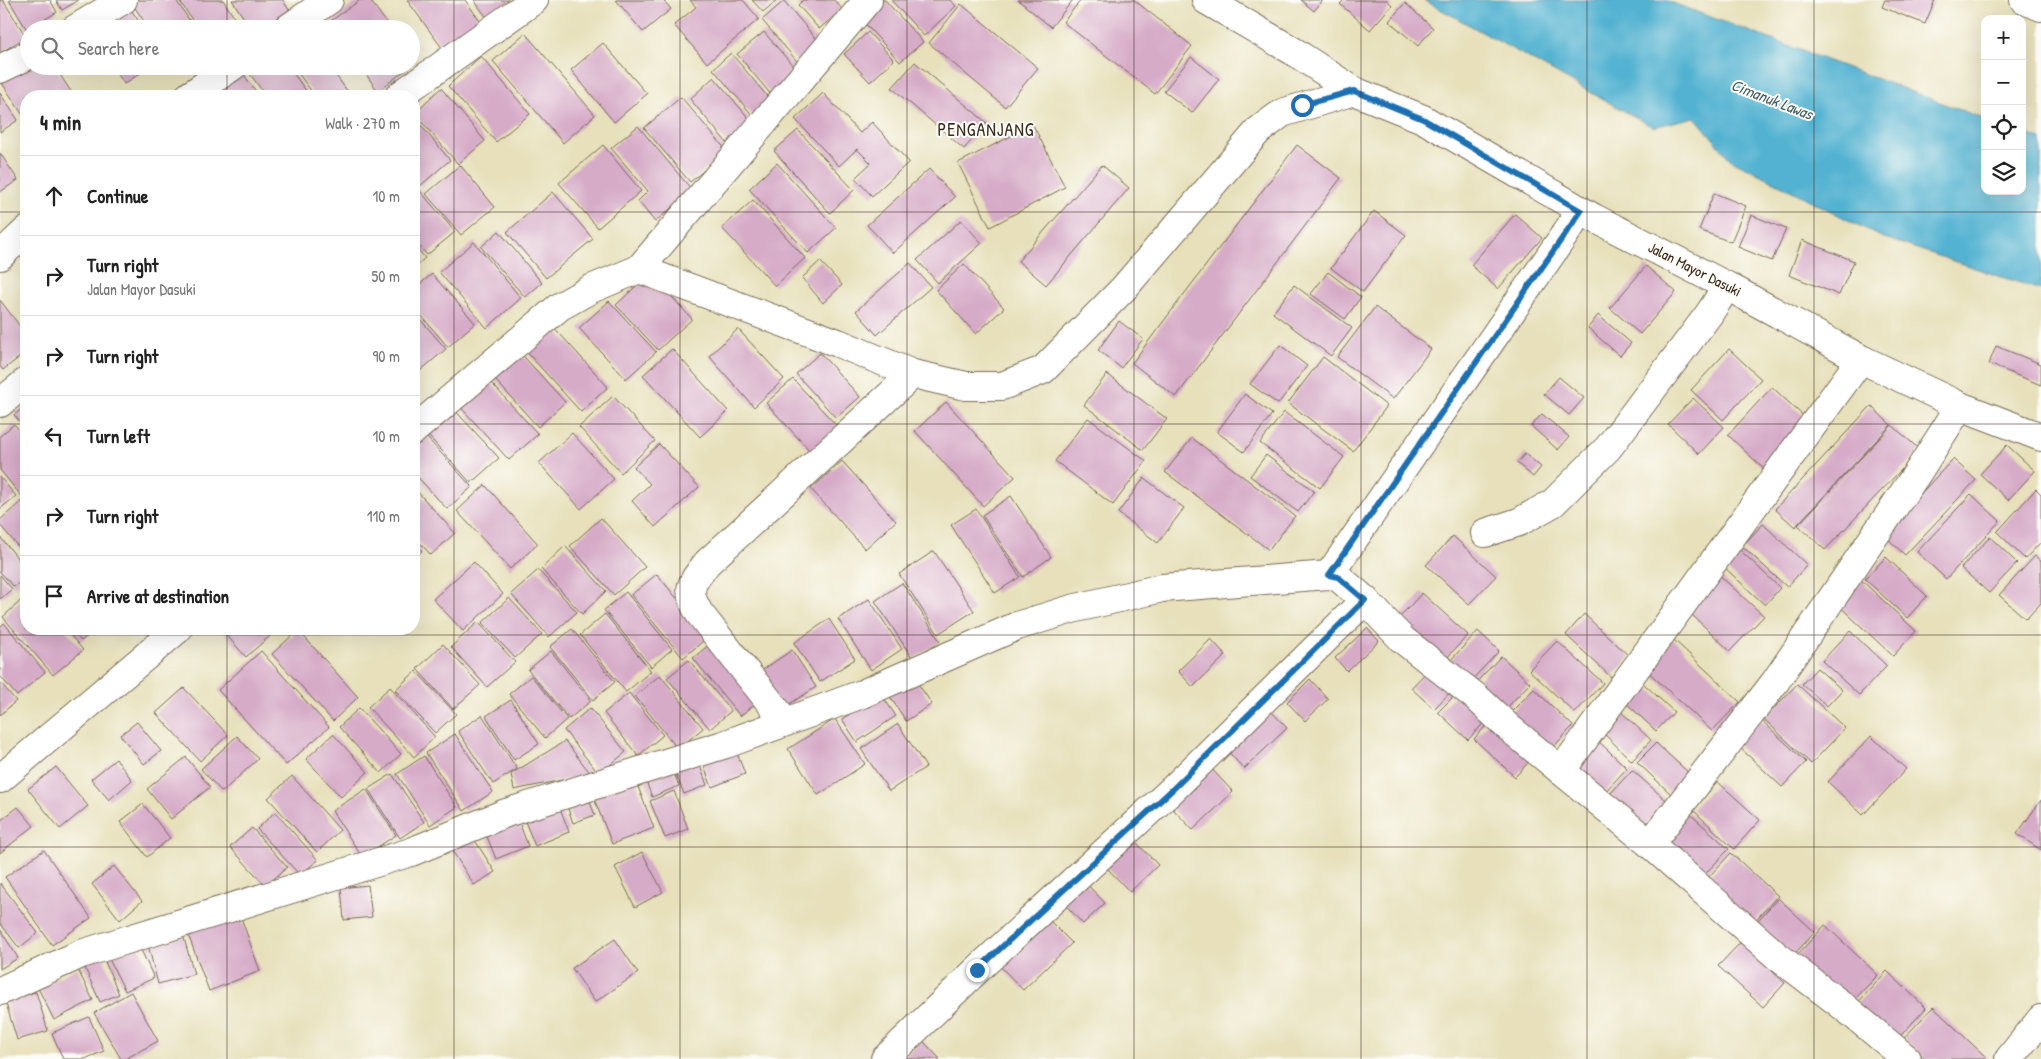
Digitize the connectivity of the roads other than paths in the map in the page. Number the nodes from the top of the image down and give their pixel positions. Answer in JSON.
{"nodes":[{"id":1,"x":123,"y":0,"type":"edge"},
{"id":2,"x":329,"y":0,"type":"edge"},
{"id":3,"x":534,"y":0,"type":"edge"},
{"id":4,"x":868,"y":0,"type":"edge"},
{"id":5,"x":1206,"y":0,"type":"edge"},
{"id":6,"x":2024,"y":0,"type":"edge"},
{"id":7,"x":2041,"y":7,"type":"edge"},
{"id":8,"x":90,"y":20,"type":"edge"},
{"id":9,"x":300,"y":20,"type":"edge"},
{"id":10,"x":20,"y":59,"type":"edge"},
{"id":11,"x":0,"y":69,"type":"edge"},
{"id":12,"x":219,"y":75,"type":"edge"},
{"id":13,"x":198,"y":90,"type":"edge"},
{"id":14,"x":408,"y":90,"type":"edge"},
{"id":15,"x":1354,"y":91,"type":"junction"},
{"id":16,"x":1588,"y":215,"type":"junction"},
{"id":17,"x":20,"y":237,"type":"edge"},
{"id":18,"x":0,"y":256,"type":"edge"},
{"id":19,"x":639,"y":269,"type":"junction"},
{"id":20,"x":1727,"y":286,"type":"junction"},
{"id":21,"x":1861,"y":359,"type":"junction"},
{"id":22,"x":913,"y":374,"type":"junction"},
{"id":23,"x":20,"y":387,"type":"edge"},
{"id":24,"x":0,"y":403,"type":"edge"},
{"id":25,"x":1960,"y":406,"type":"junction"},
{"id":26,"x":420,"y":425,"type":"edge"},
{"id":27,"x":2041,"y":437,"type":"edge"},
{"id":28,"x":1485,"y":533,"type":"dead end"},
{"id":29,"x":1347,"y":586,"type":"junction"},
{"id":30,"x":171,"y":635,"type":"edge"},
{"id":31,"x":785,"y":721,"type":"junction"},
{"id":32,"x":1562,"y":772,"type":"junction"},
{"id":33,"x":0,"y":779,"type":"edge"},
{"id":34,"x":1650,"y":844,"type":"junction"},
{"id":35,"x":0,"y":990,"type":"edge"},
{"id":36,"x":2041,"y":1019,"type":"edge"},
{"id":37,"x":884,"y":1059,"type":"edge"},
{"id":38,"x":1907,"y":1059,"type":"edge"},
{"id":39,"x":2009,"y":1059,"type":"edge"}],
"edges":[{"from":1,"to":8,"type":"street"},
{"from":2,"to":9,"type":"street"},
{"from":3,"to":14,"type":"street"},
{"from":4,"to":19,"type":"street"},
{"from":5,"to":15,"type":"street","name":"Jalan Mayor Dasuki"},
{"from":6,"to":7,"type":"street"},
{"from":10,"to":11,"type":"street"},
{"from":12,"to":13,"type":"street"},
{"from":15,"to":16,"type":"street","name":"Jalan Mayor Dasuki"},
{"from":15,"to":22,"type":"street"},
{"from":16,"to":20,"type":"street","name":"Jalan Mayor Dasuki"},
{"from":16,"to":29,"type":"street"},
{"from":17,"to":18,"type":"street"},
{"from":19,"to":22,"type":"street"},
{"from":19,"to":26,"type":"street"},
{"from":20,"to":21,"type":"street","name":"Jalan Mayor Dasuki"},
{"from":20,"to":28,"type":"street"},
{"from":21,"to":25,"type":"street","name":"Jalan Mayor Dasuki"},
{"from":21,"to":32,"type":"street"},
{"from":22,"to":31,"type":"street"},
{"from":23,"to":24,"type":"street"},
{"from":25,"to":27,"type":"street","name":"Jalan Mayor Dasuki"},
{"from":25,"to":34,"type":"street"},
{"from":29,"to":31,"type":"street"},
{"from":29,"to":32,"type":"street"},
{"from":29,"to":37,"type":"street"},
{"from":30,"to":33,"type":"street"},
{"from":31,"to":35,"type":"street"},
{"from":32,"to":34,"type":"street"},
{"from":34,"to":38,"type":"street"},
{"from":36,"to":39,"type":"street"}]}
